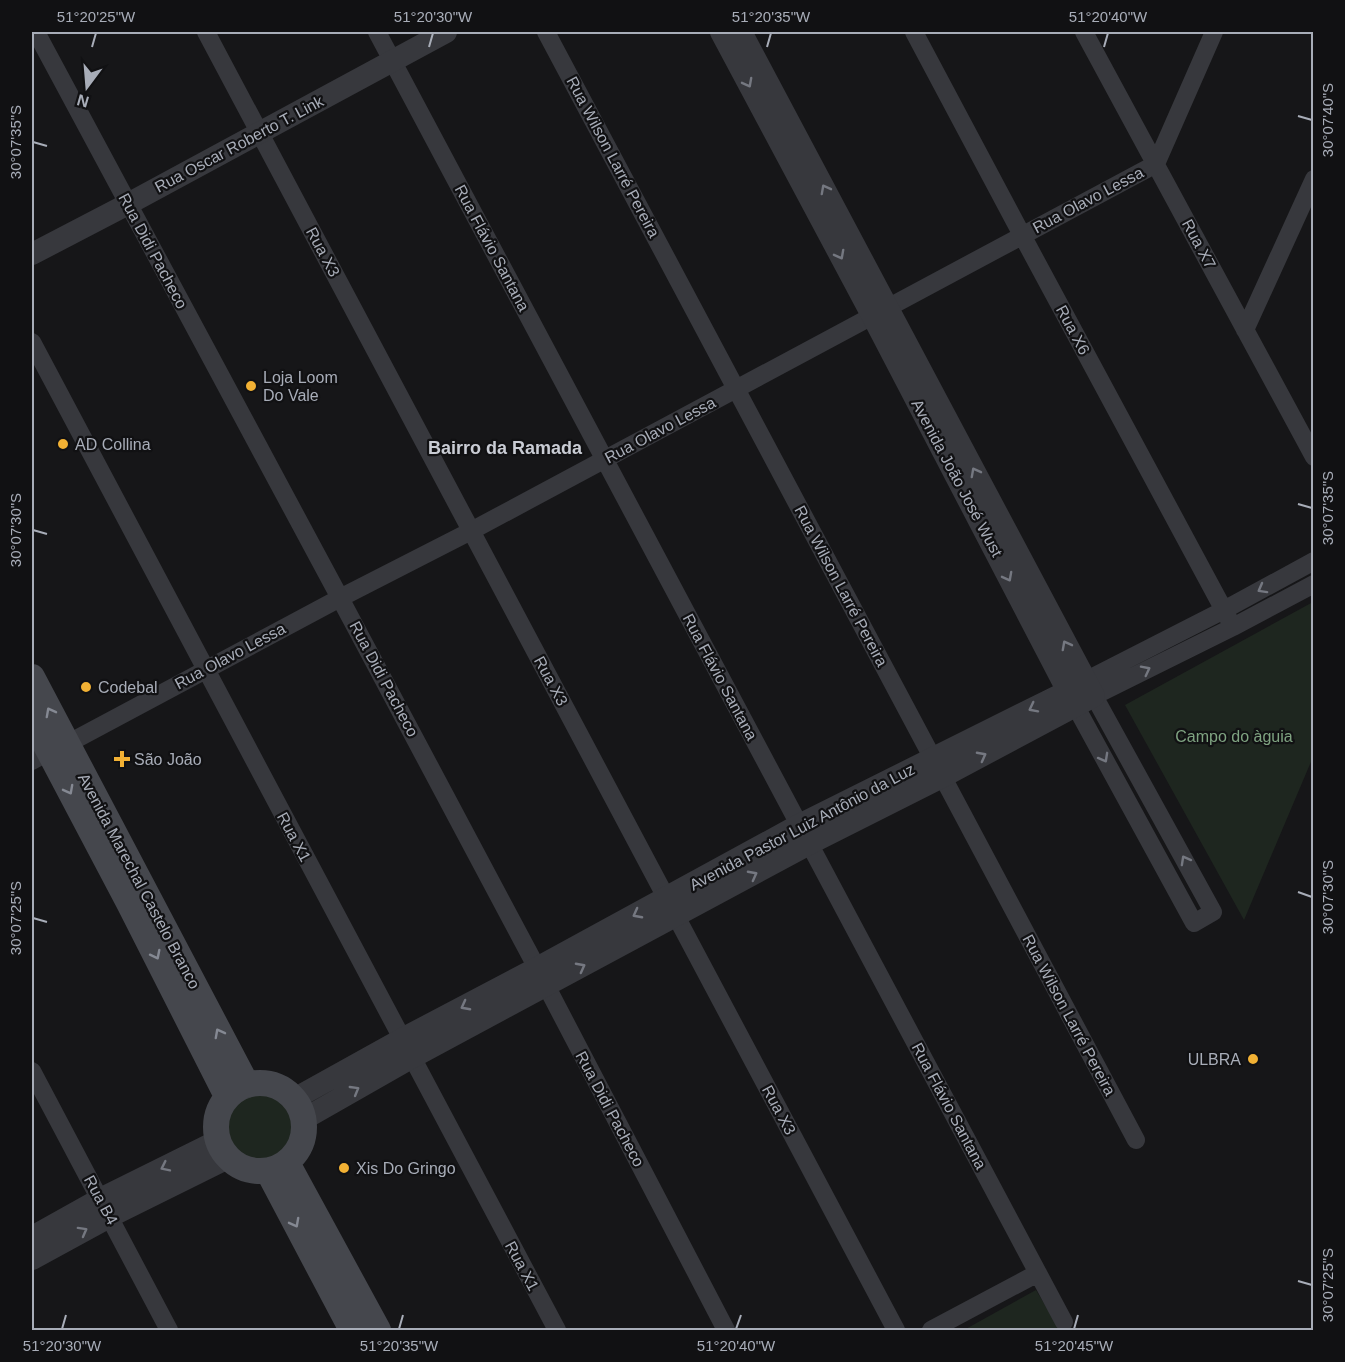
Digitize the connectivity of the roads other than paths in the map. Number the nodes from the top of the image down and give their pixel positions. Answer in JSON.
{"nodes":[{"id":1,"x":36,"y":32,"type":"edge"},
{"id":2,"x":206,"y":32,"type":"edge"},
{"id":3,"x":377,"y":32,"type":"edge"},
{"id":4,"x":446,"y":32,"type":"edge"},
{"id":5,"x":546,"y":32,"type":"edge"},
{"id":6,"x":721,"y":32,"type":"edge"},
{"id":7,"x":741,"y":32,"type":"edge"},
{"id":8,"x":914,"y":32,"type":"edge"},
{"id":9,"x":1084,"y":32,"type":"edge"},
{"id":10,"x":1214,"y":32,"type":"edge"},
{"id":11,"x":392,"y":60,"type":"junction"},
{"id":12,"x":260,"y":133,"type":"junction"},
{"id":13,"x":1156,"y":164,"type":"junction"},
{"id":14,"x":1314,"y":179,"type":"edge"},
{"id":15,"x":128,"y":204,"type":"junction"},
{"id":16,"x":1022,"y":235,"type":"junction"},
{"id":17,"x":32,"y":254,"type":"edge"},
{"id":18,"x":880,"y":311,"type":"junction"},
{"id":19,"x":1245,"y":330,"type":"junction"},
{"id":20,"x":32,"y":342,"type":"edge"},
{"id":21,"x":736,"y":389,"type":"junction"},
{"id":22,"x":1314,"y":457,"type":"edge"},
{"id":23,"x":605,"y":459,"type":"junction"},
{"id":24,"x":471,"y":531,"type":"junction"},
{"id":25,"x":1314,"y":561,"type":"edge"},
{"id":26,"x":1314,"y":584,"type":"edge"},
{"id":27,"x":340,"y":597,"type":"junction"},
{"id":28,"x":1224,"y":610,"type":"junction"},
{"id":29,"x":1233,"y":627,"type":"junction"},
{"id":30,"x":205,"y":669,"type":"junction"},
{"id":31,"x":32,"y":677,"type":"edge"},
{"id":32,"x":1081,"y":694,"type":"junction"},
{"id":33,"x":32,"y":719,"type":"edge"},
{"id":34,"x":49,"y":752,"type":"edge"},
{"id":35,"x":937,"y":767,"type":"junction"},
{"id":36,"x":804,"y":835,"type":"junction"},
{"id":37,"x":671,"y":907,"type":"junction"},
{"id":38,"x":541,"y":977,"type":"junction"},
{"id":39,"x":406,"y":1049,"type":"junction"},
{"id":40,"x":32,"y":1071,"type":"edge"},
{"id":41,"x":237,"y":1091,"type":"junction"},
{"id":42,"x":299,"y":1109,"type":"junction"},
{"id":43,"x":1136,"y":1140,"type":"dead end"},
{"id":44,"x":222,"y":1150,"type":"junction"},
{"id":45,"x":278,"y":1167,"type":"junction"},
{"id":46,"x":105,"y":1208,"type":"junction"},
{"id":47,"x":32,"y":1237,"type":"edge"},
{"id":48,"x":32,"y":1259,"type":"edge"},
{"id":49,"x":1038,"y":1273,"type":"junction"},
{"id":50,"x":1064,"y":1322,"type":"dead end"},
{"id":51,"x":169,"y":1330,"type":"edge"},
{"id":52,"x":352,"y":1330,"type":"edge"},
{"id":53,"x":378,"y":1330,"type":"edge"},
{"id":54,"x":557,"y":1330,"type":"edge"},
{"id":55,"x":726,"y":1330,"type":"edge"},
{"id":56,"x":896,"y":1330,"type":"edge"},
{"id":57,"x":931,"y":1330,"type":"edge"}],
"edges":[{"from":1,"to":15,"type":"street","name":"Rua Didi Pacheco"},
{"from":2,"to":12,"type":"street","name":"Rua X3"},
{"from":3,"to":11,"type":"street","name":"Rua Flávio Santana"},
{"from":4,"to":11,"type":"street","name":"Rua Oscar Roberto T. Link"},
{"from":5,"to":21,"type":"street","name":"Rua Wilson Larré Pereira"},
{"from":6,"to":18,"type":"street","name":"Avenida João José Wust","one_way":true},
{"from":18,"to":7,"type":"street","name":"Avenida João José Wust","one_way":true},
{"from":8,"to":16,"type":"street","name":"Rua X6"},
{"from":9,"to":13,"type":"street","name":"Rua X7"},
{"from":10,"to":13,"type":"street"},
{"from":11,"to":12,"type":"street","name":"Rua Oscar Roberto T. Link"},
{"from":11,"to":23,"type":"street","name":"Rua Flávio Santana"},
{"from":12,"to":15,"type":"street","name":"Rua Oscar Roberto T. Link"},
{"from":12,"to":24,"type":"street","name":"Rua X3"},
{"from":13,"to":16,"type":"street","name":"Rua Olavo Lessa"},
{"from":13,"to":19,"type":"street","name":"Rua X7"},
{"from":14,"to":19,"type":"street"},
{"from":15,"to":17,"type":"street","name":"Rua Oscar Roberto T. Link"},
{"from":15,"to":27,"type":"street","name":"Rua Didi Pacheco"},
{"from":16,"to":18,"type":"street","name":"Rua Olavo Lessa"},
{"from":16,"to":28,"type":"street","name":"Rua X6"},
{"from":18,"to":21,"type":"street","name":"Rua Olavo Lessa"},
{"from":18,"to":32,"type":"street","name":"Avenida João José Wust"},
{"from":19,"to":22,"type":"street","name":"Rua X7"},
{"from":20,"to":30,"type":"street","name":"Rua X1"},
{"from":21,"to":23,"type":"street","name":"Rua Olavo Lessa"},
{"from":21,"to":35,"type":"street","name":"Rua Wilson Larré Pereira"},
{"from":23,"to":24,"type":"street","name":"Rua Olavo Lessa"},
{"from":23,"to":36,"type":"street","name":"Rua Flávio Santana"},
{"from":24,"to":27,"type":"street","name":"Rua Olavo Lessa"},
{"from":24,"to":37,"type":"street","name":"Rua X3"},
{"from":25,"to":28,"type":"street","name":"Avenida Pastor Luiz Antônio da Luz","one_way":true},
{"from":26,"to":29,"type":"street","name":"Avenida Pastor Luiz Antônio da Luz"},
{"from":27,"to":30,"type":"street","name":"Rua Olavo Lessa"},
{"from":27,"to":38,"type":"street","name":"Rua Didi Pacheco"},
{"from":28,"to":29,"type":"street","name":"Rua X6"},
{"from":28,"to":32,"type":"street","name":"Avenida Pastor Luiz Antônio da Luz"},
{"from":32,"to":29,"type":"street","name":"Avenida Pastor Luiz Antônio da Luz","one_way":true},
{"from":30,"to":34,"type":"street","name":"Rua Olavo Lessa"},
{"from":30,"to":39,"type":"street","name":"Rua X1"},
{"from":34,"to":31,"type":"main road","name":"Avenida Marechal Castelo Branco","one_way":true},
{"from":32,"to":32,"type":"street","name":"Avenida João José Wust","one_way":true},
{"from":32,"to":35,"type":"street","name":"Avenida Pastor Luiz Antônio da Luz"},
{"from":33,"to":34,"type":"main road","name":"Avenida Marechal Castelo Branco"},
{"from":34,"to":41,"type":"main road","name":"Avenida Marechal Castelo Branco"},
{"from":35,"to":36,"type":"street","name":"Avenida Pastor Luiz Antônio da Luz"},
{"from":35,"to":43,"type":"street","name":"Rua Wilson Larré Pereira"},
{"from":36,"to":37,"type":"street","name":"Avenida Pastor Luiz Antônio da Luz"},
{"from":36,"to":49,"type":"street","name":"Rua Flávio Santana"},
{"from":37,"to":38,"type":"street","name":"Avenida Pastor Luiz Antônio da Luz"},
{"from":37,"to":56,"type":"street","name":"Rua X3"},
{"from":38,"to":39,"type":"street","name":"Avenida Pastor Luiz Antônio da Luz"},
{"from":38,"to":55,"type":"street","name":"Rua Didi Pacheco"},
{"from":39,"to":42,"type":"street","name":"Avenida Pastor Luiz Antônio da Luz"},
{"from":39,"to":54,"type":"street","name":"Rua X1"},
{"from":40,"to":46,"type":"street","name":"Rua B4"},
{"from":41,"to":42,"type":"main road"},
{"from":41,"to":44,"type":"main road"},
{"from":42,"to":45,"type":"main road"},
{"from":44,"to":45,"type":"main road"},
{"from":44,"to":46,"type":"street"},
{"from":45,"to":52,"type":"main road","one_way":true},
{"from":45,"to":53,"type":"main road"},
{"from":46,"to":47,"type":"street"},
{"from":48,"to":46,"type":"street","one_way":true},
{"from":46,"to":51,"type":"street","name":"Rua B4"},
{"from":49,"to":50,"type":"street","name":"Rua Flávio Santana"},
{"from":49,"to":57,"type":"street"}]}
